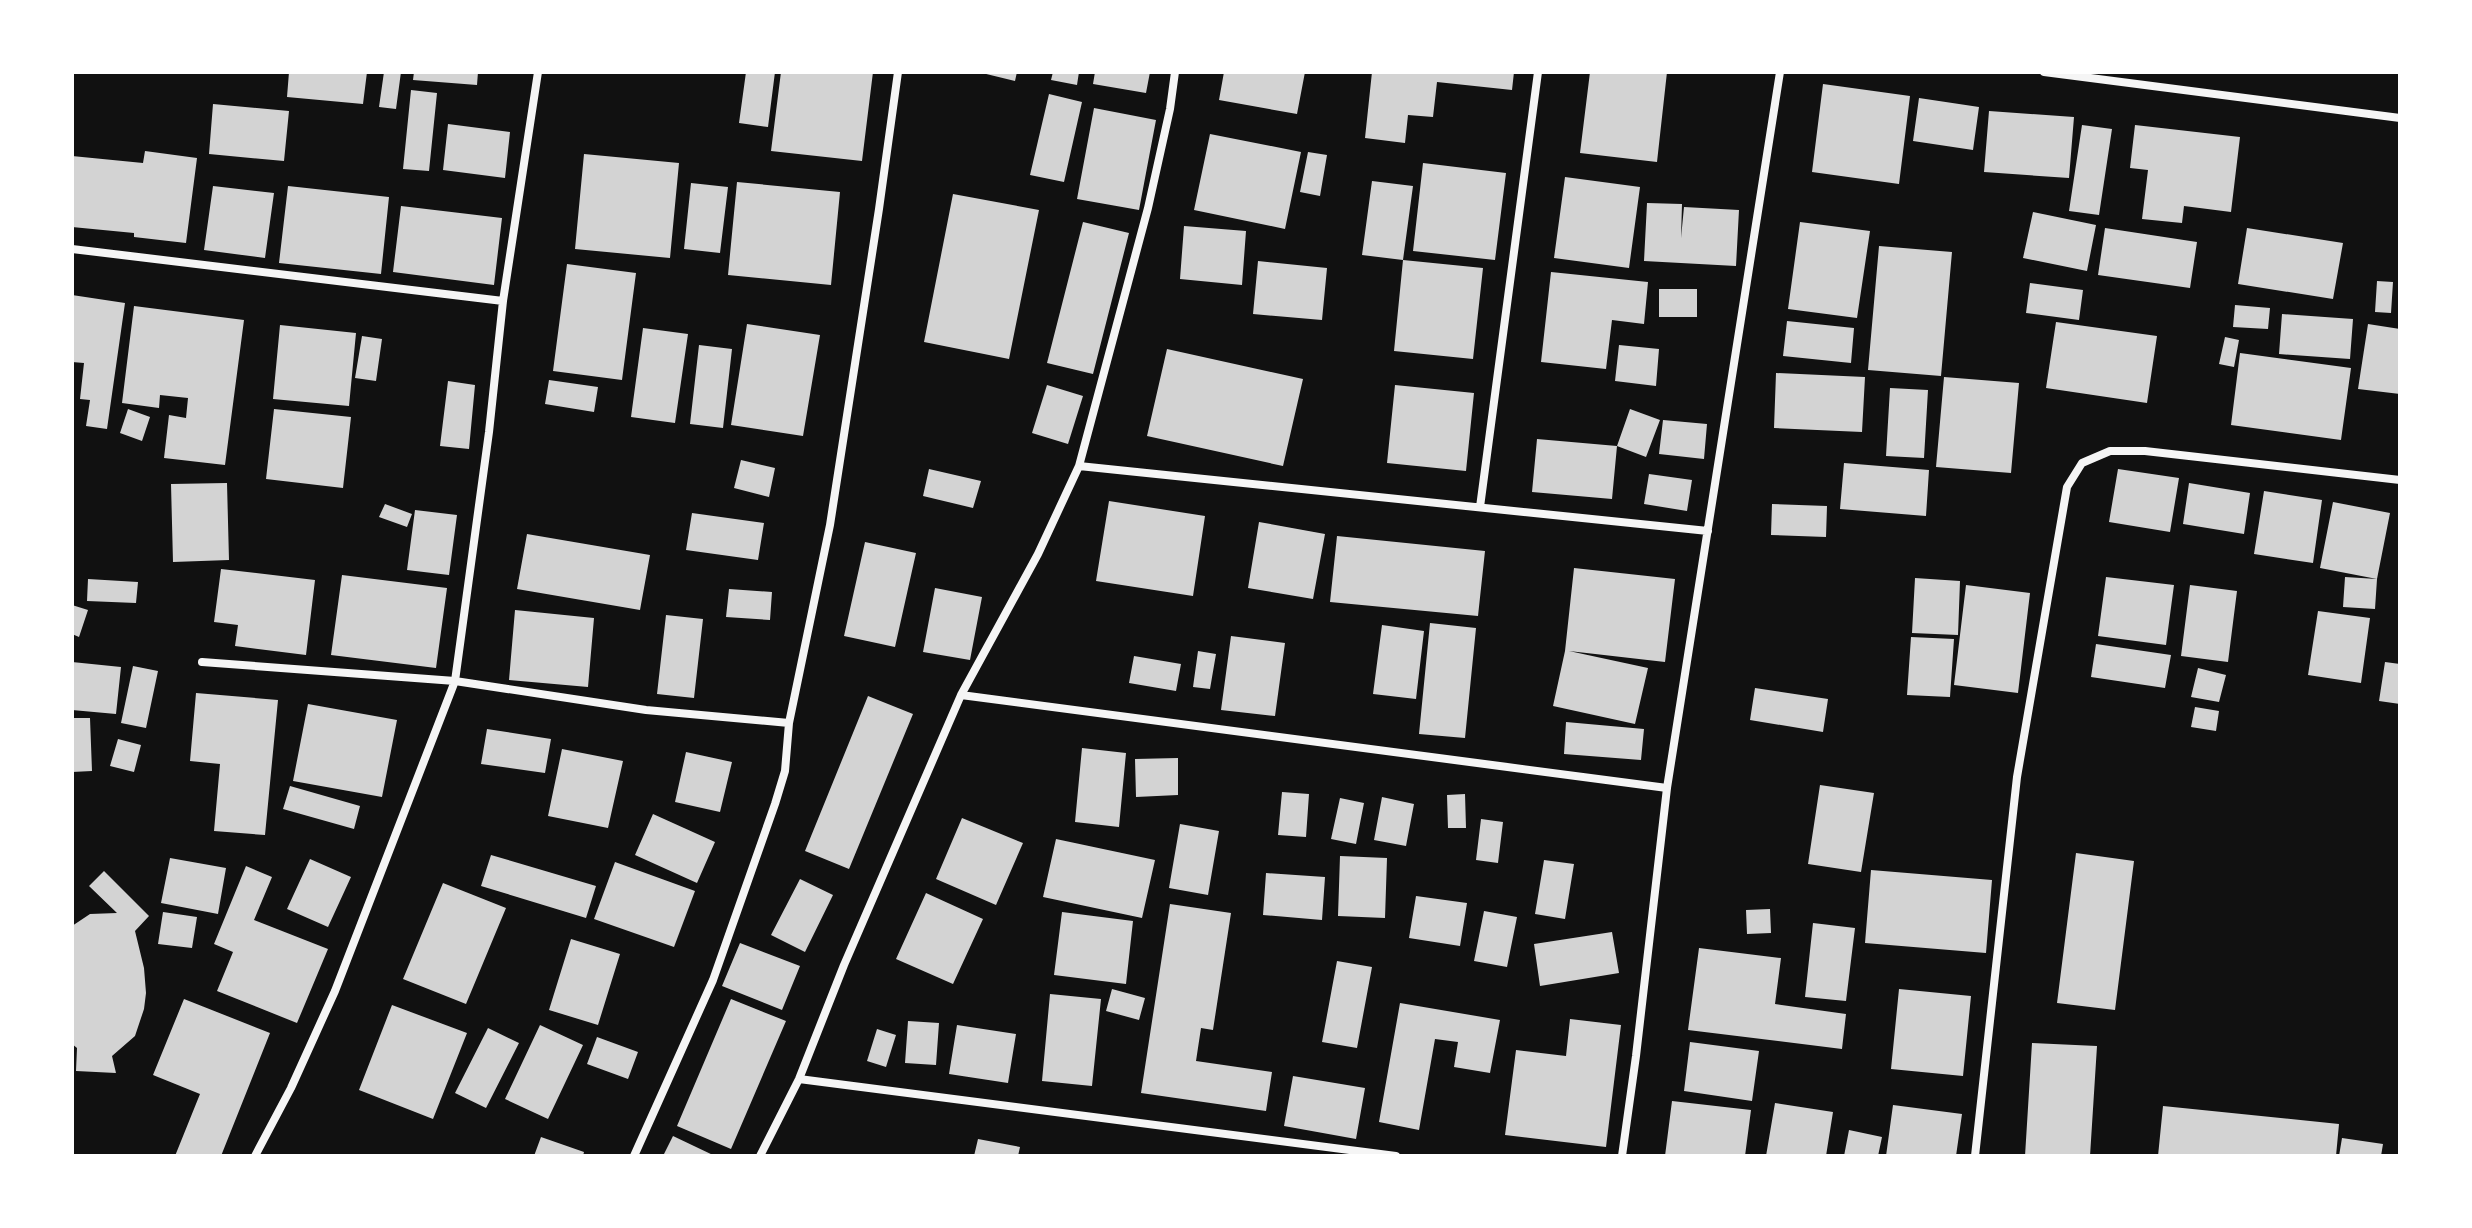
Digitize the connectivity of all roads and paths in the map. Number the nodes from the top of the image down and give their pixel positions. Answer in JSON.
{"nodes":[{"id":1,"x":538,"y":72,"type":"edge"},
{"id":2,"x":898,"y":72,"type":"edge"},
{"id":3,"x":1175,"y":72,"type":"edge"},
{"id":4,"x":1538,"y":72,"type":"edge"},
{"id":5,"x":1780,"y":72,"type":"edge"},
{"id":6,"x":2044,"y":72,"type":"edge"},
{"id":7,"x":2400,"y":118,"type":"edge"},
{"id":8,"x":72,"y":249,"type":"edge"},
{"id":9,"x":503,"y":301,"type":"junction"},
{"id":10,"x":1079,"y":466,"type":"junction"},
{"id":11,"x":2400,"y":480,"type":"edge"},
{"id":12,"x":1480,"y":507,"type":"junction"},
{"id":13,"x":1708,"y":531,"type":"junction"},
{"id":14,"x":202,"y":662,"type":"dead end"},
{"id":15,"x":455,"y":681,"type":"junction"},
{"id":16,"x":961,"y":695,"type":"junction"},
{"id":17,"x":789,"y":723,"type":"junction"},
{"id":18,"x":1667,"y":788,"type":"junction"},
{"id":19,"x":799,"y":1079,"type":"junction"},
{"id":20,"x":255,"y":1156,"type":"edge"},
{"id":21,"x":634,"y":1156,"type":"edge"},
{"id":22,"x":760,"y":1156,"type":"edge"},
{"id":23,"x":1396,"y":1156,"type":"edge"},
{"id":24,"x":1622,"y":1156,"type":"edge"},
{"id":25,"x":1975,"y":1156,"type":"edge"}],
"edges":[{"from":1,"to":9,"type":"street"},
{"from":2,"to":17,"type":"street"},
{"from":3,"to":10,"type":"street"},
{"from":4,"to":12,"type":"street"},
{"from":5,"to":13,"type":"street"},
{"from":6,"to":7,"type":"street"},
{"from":8,"to":9,"type":"street"},
{"from":9,"to":15,"type":"street"},
{"from":10,"to":12,"type":"street"},
{"from":10,"to":16,"type":"street"},
{"from":11,"to":25,"type":"street"},
{"from":12,"to":13,"type":"street"},
{"from":13,"to":18,"type":"street"},
{"from":14,"to":15,"type":"street"},
{"from":15,"to":17,"type":"street"},
{"from":15,"to":20,"type":"street"},
{"from":16,"to":18,"type":"street"},
{"from":16,"to":19,"type":"street"},
{"from":17,"to":21,"type":"street"},
{"from":18,"to":24,"type":"street"},
{"from":19,"to":22,"type":"street"},
{"from":19,"to":23,"type":"street"}]}
